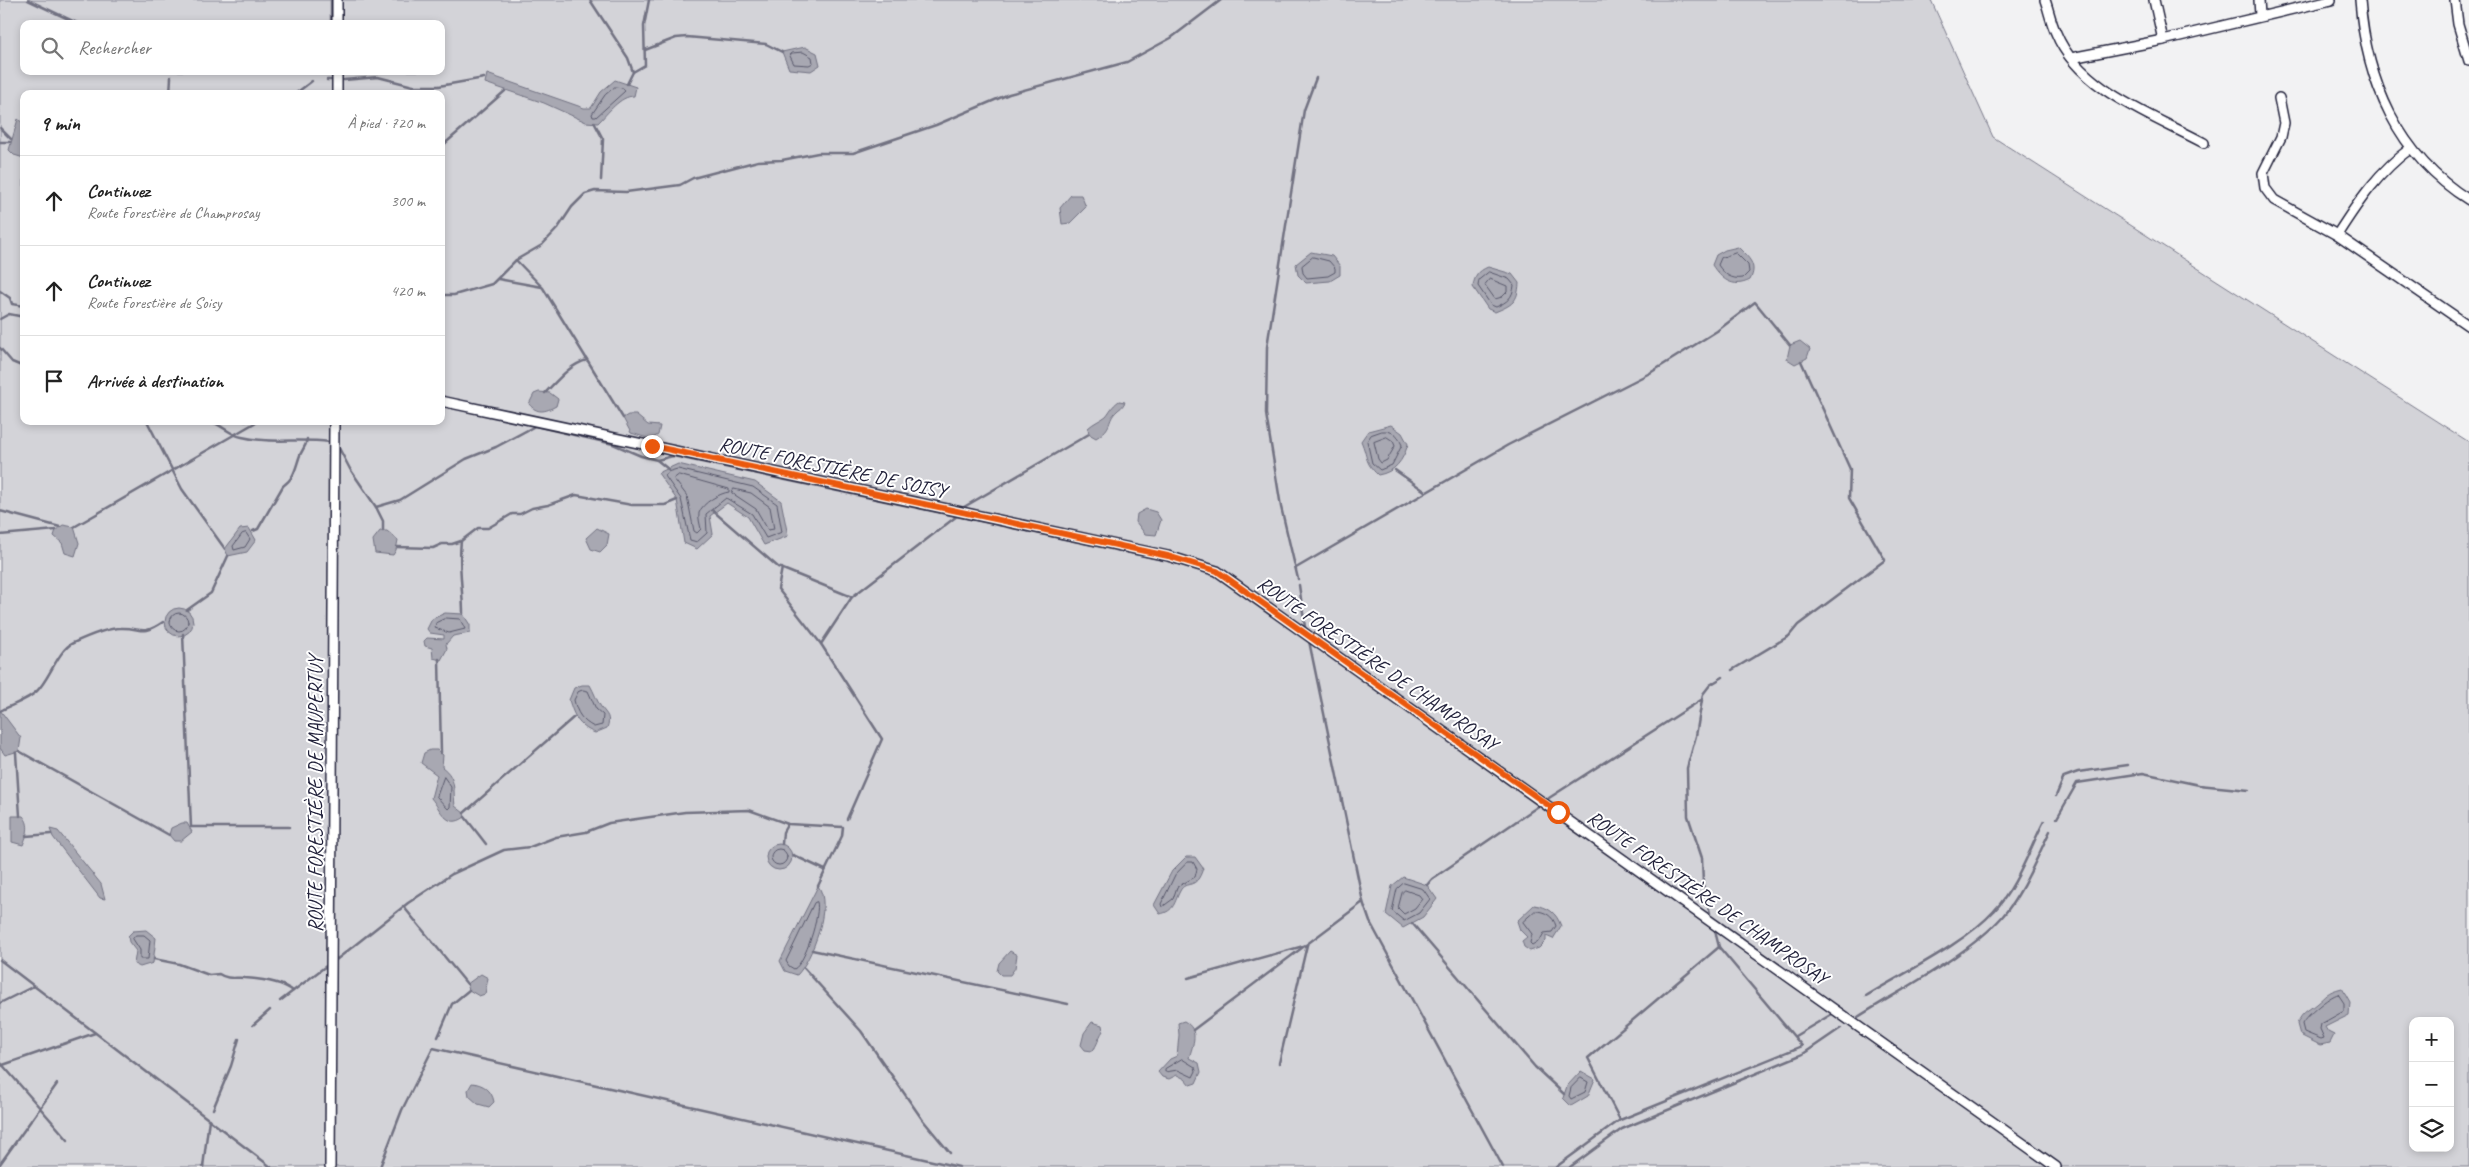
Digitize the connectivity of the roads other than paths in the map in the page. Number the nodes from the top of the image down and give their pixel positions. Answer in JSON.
{"nodes":[{"id":1,"x":337,"y":0,"type":"edge"},
{"id":2,"x":2045,"y":0,"type":"edge"},
{"id":3,"x":2154,"y":0,"type":"edge"},
{"id":4,"x":2259,"y":0,"type":"edge"},
{"id":5,"x":2331,"y":0,"type":"edge"},
{"id":6,"x":2360,"y":0,"type":"edge"},
{"id":7,"x":2455,"y":0,"type":"edge"},
{"id":8,"x":2260,"y":15,"type":"junction"},
{"id":9,"x":337,"y":20,"type":"edge"},
{"id":10,"x":2163,"y":40,"type":"junction"},
{"id":11,"x":2071,"y":58,"type":"junction"},
{"id":12,"x":2469,"y":61,"type":"edge"},
{"id":13,"x":337,"y":75,"type":"edge"},
{"id":14,"x":337,"y":90,"type":"edge"},
{"id":15,"x":2278,"y":98,"type":"dead end"},
{"id":16,"x":2204,"y":143,"type":"dead end"},
{"id":17,"x":2411,"y":148,"type":"junction"},
{"id":18,"x":2469,"y":200,"type":"edge"},
{"id":19,"x":2337,"y":235,"type":"junction"},
{"id":20,"x":2469,"y":326,"type":"edge"},
{"id":21,"x":445,"y":402,"type":"edge"},
{"id":22,"x":334,"y":425,"type":"edge"},
{"id":23,"x":1217,"y":571,"type":"joint"},
{"id":24,"x":330,"y":1167,"type":"edge"},
{"id":25,"x":2056,"y":1167,"type":"edge"}],
"edges":[{"from":1,"to":9,"type":"street"},
{"from":2,"to":11,"type":"street"},
{"from":3,"to":10,"type":"street"},
{"from":4,"to":8,"type":"street"},
{"from":5,"to":8,"type":"street"},
{"from":6,"to":17,"type":"street"},
{"from":7,"to":12,"type":"street"},
{"from":8,"to":10,"type":"street"},
{"from":10,"to":11,"type":"street"},
{"from":11,"to":16,"type":"street"},
{"from":13,"to":14,"type":"street"},
{"from":15,"to":19,"type":"street"},
{"from":17,"to":18,"type":"street"},
{"from":17,"to":19,"type":"street"},
{"from":19,"to":20,"type":"street"},
{"from":21,"to":23,"type":"street","name":"ROUTE FORESTIÈRE DE SOISY"},
{"from":22,"to":24,"type":"street","name":"ROUTE FORESTIÈRE DE MAUPERTUY"},
{"from":23,"to":25,"type":"street","name":"ROUTE FORESTIÈRE DE CHAMPROSAY"}]}
